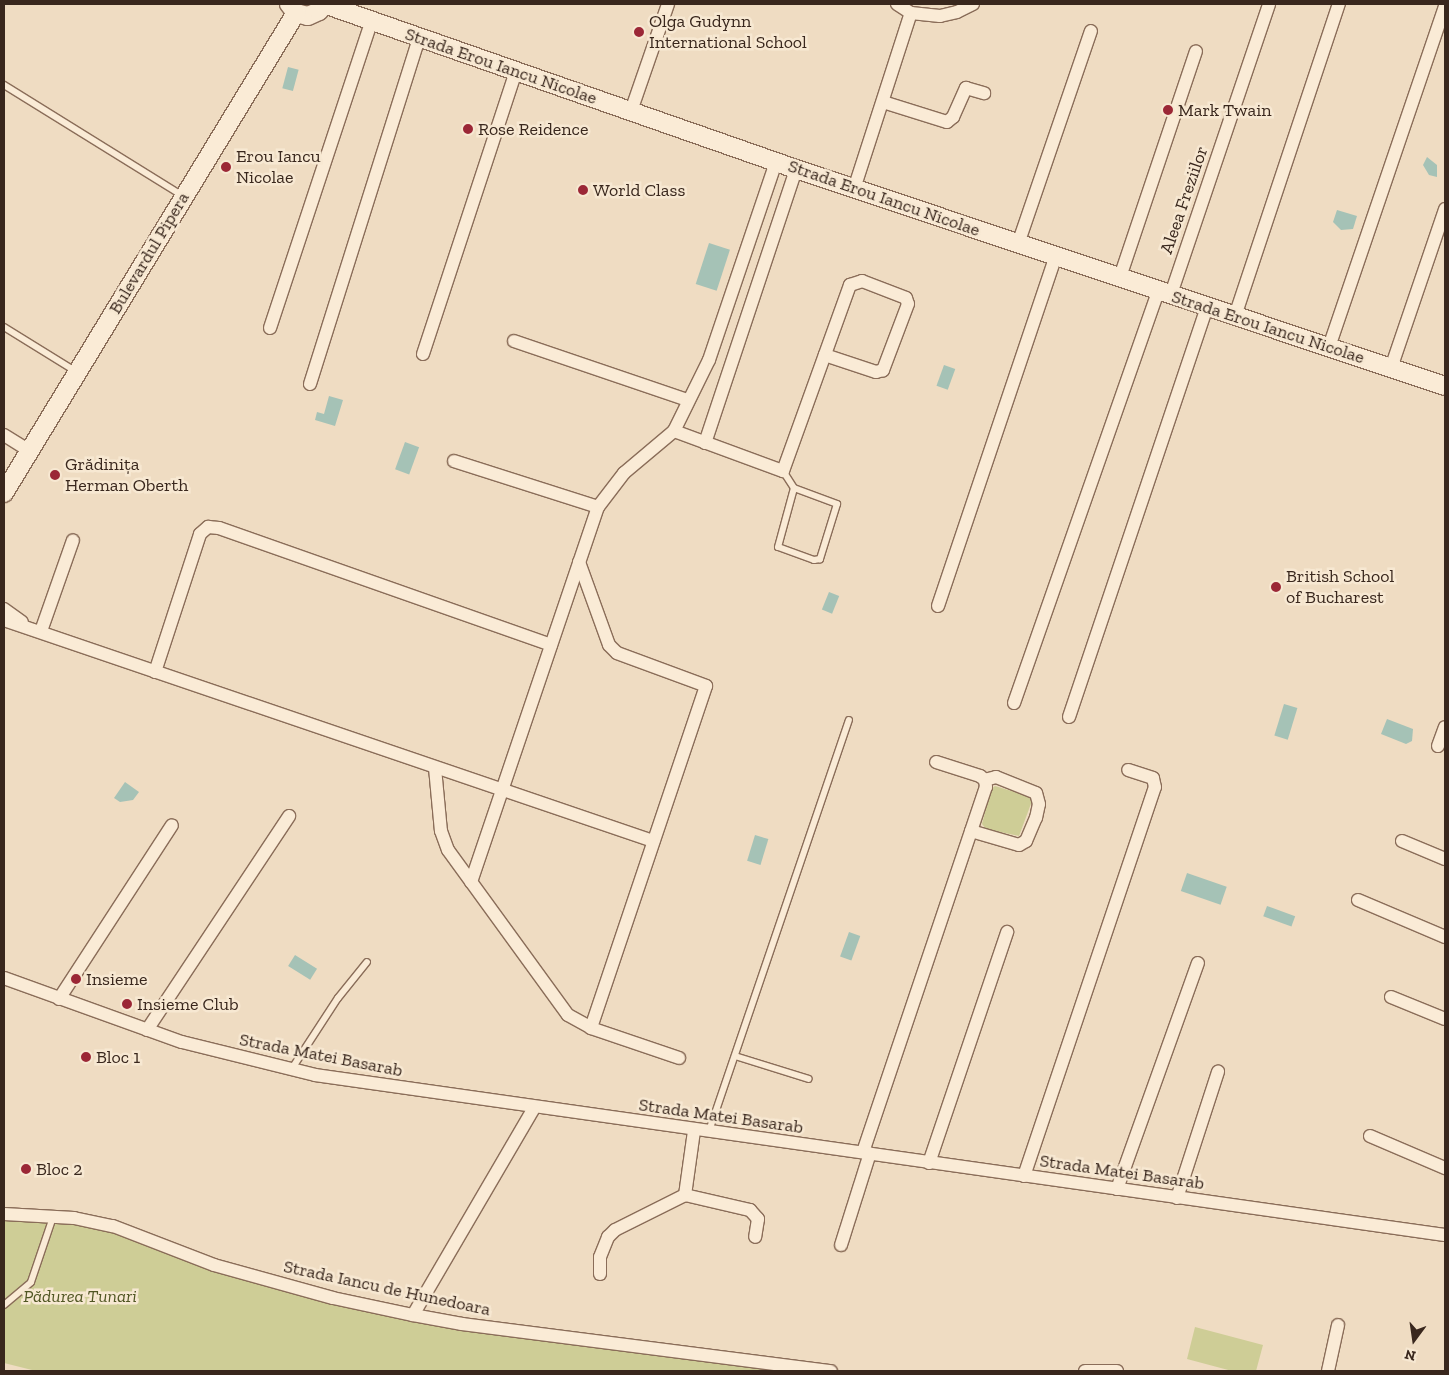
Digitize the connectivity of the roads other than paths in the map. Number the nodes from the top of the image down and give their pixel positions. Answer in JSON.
{"nodes":[{"id":1,"x":324,"y":4,"type":"edge"},
{"id":2,"x":668,"y":4,"type":"edge"},
{"id":3,"x":897,"y":4,"type":"edge"},
{"id":4,"x":973,"y":4,"type":"edge"},
{"id":5,"x":1269,"y":4,"type":"edge"},
{"id":6,"x":1339,"y":4,"type":"edge"},
{"id":7,"x":1445,"y":7,"type":"edge"},
{"id":8,"x":292,"y":8,"type":"edge"},
{"id":9,"x":912,"y":13,"type":"junction"},
{"id":10,"x":371,"y":22,"type":"junction"},
{"id":11,"x":1091,"y":31,"type":"dead end"},
{"id":12,"x":419,"y":38,"type":"junction"},
{"id":13,"x":1196,"y":51,"type":"dead end"},
{"id":14,"x":516,"y":71,"type":"junction"},
{"id":15,"x":4,"y":85,"type":"edge"},
{"id":16,"x":984,"y":93,"type":"dead end"},
{"id":17,"x":883,"y":102,"type":"junction"},
{"id":18,"x":631,"y":111,"type":"junction"},
{"id":19,"x":776,"y":162,"type":"junction"},
{"id":20,"x":796,"y":169,"type":"junction"},
{"id":21,"x":854,"y":189,"type":"junction"},
{"id":22,"x":183,"y":196,"type":"junction"},
{"id":23,"x":1445,"y":209,"type":"edge"},
{"id":24,"x":1018,"y":244,"type":"junction"},
{"id":25,"x":1056,"y":256,"type":"junction"},
{"id":26,"x":1120,"y":277,"type":"junction"},
{"id":27,"x":1165,"y":292,"type":"junction"},
{"id":28,"x":1207,"y":306,"type":"junction"},
{"id":29,"x":1235,"y":316,"type":"junction"},
{"id":30,"x":4,"y":326,"type":"edge"},
{"id":31,"x":270,"y":328,"type":"dead end"},
{"id":32,"x":514,"y":341,"type":"dead end"},
{"id":33,"x":1329,"y":347,"type":"junction"},
{"id":34,"x":423,"y":354,"type":"dead end"},
{"id":35,"x":825,"y":355,"type":"junction"},
{"id":36,"x":1390,"y":368,"type":"junction"},
{"id":37,"x":77,"y":372,"type":"junction"},
{"id":38,"x":310,"y":384,"type":"dead end"},
{"id":39,"x":1445,"y":386,"type":"edge"},
{"id":40,"x":687,"y":400,"type":"junction"},
{"id":41,"x":674,"y":431,"type":"junction"},
{"id":42,"x":4,"y":435,"type":"edge"},
{"id":43,"x":705,"y":442,"type":"junction"},
{"id":44,"x":30,"y":451,"type":"junction"},
{"id":45,"x":454,"y":461,"type":"dead end"},
{"id":46,"x":784,"y":471,"type":"junction"},
{"id":47,"x":794,"y":488,"type":"junction"},
{"id":48,"x":4,"y":494,"type":"edge"},
{"id":49,"x":598,"y":507,"type":"junction"},
{"id":50,"x":73,"y":540,"type":"dead end"},
{"id":51,"x":579,"y":562,"type":"junction"},
{"id":52,"x":938,"y":606,"type":"dead end"},
{"id":53,"x":4,"y":609,"type":"edge"},
{"id":54,"x":4,"y":620,"type":"edge"},
{"id":55,"x":28,"y":626,"type":"junction"},
{"id":56,"x":42,"y":631,"type":"junction"},
{"id":57,"x":551,"y":645,"type":"junction"},
{"id":58,"x":155,"y":672,"type":"junction"},
{"id":59,"x":1014,"y":703,"type":"dead end"},
{"id":60,"x":1069,"y":717,"type":"dead end"},
{"id":61,"x":849,"y":720,"type":"dead end"},
{"id":62,"x":1445,"y":727,"type":"edge"},
{"id":63,"x":1438,"y":746,"type":"dead end"},
{"id":64,"x":936,"y":762,"type":"dead end"},
{"id":65,"x":434,"y":768,"type":"junction"},
{"id":66,"x":1128,"y":770,"type":"dead end"},
{"id":67,"x":985,"y":780,"type":"junction"},
{"id":68,"x":501,"y":791,"type":"junction"},
{"id":69,"x":289,"y":816,"type":"dead end"},
{"id":70,"x":172,"y":825,"type":"dead end"},
{"id":71,"x":971,"y":831,"type":"junction"},
{"id":72,"x":653,"y":841,"type":"junction"},
{"id":73,"x":1402,"y":841,"type":"dead end"},
{"id":74,"x":1445,"y":859,"type":"edge"},
{"id":75,"x":472,"y":882,"type":"junction"},
{"id":76,"x":1358,"y":900,"type":"dead end"},
{"id":77,"x":1007,"y":932,"type":"dead end"},
{"id":78,"x":1445,"y":936,"type":"edge"},
{"id":79,"x":367,"y":962,"type":"dead end"},
{"id":80,"x":1198,"y":963,"type":"dead end"},
{"id":81,"x":4,"y":978,"type":"edge"},
{"id":82,"x":1391,"y":997,"type":"dead end"},
{"id":83,"x":59,"y":999,"type":"junction"},
{"id":84,"x":1445,"y":1019,"type":"edge"},
{"id":85,"x":591,"y":1028,"type":"junction"},
{"id":86,"x":147,"y":1030,"type":"junction"},
{"id":87,"x":735,"y":1056,"type":"junction"},
{"id":88,"x":680,"y":1058,"type":"dead end"},
{"id":89,"x":290,"y":1071,"type":"junction"},
{"id":90,"x":1218,"y":1072,"type":"dead end"},
{"id":91,"x":809,"y":1080,"type":"dead end"},
{"id":92,"x":534,"y":1108,"type":"junction"},
{"id":93,"x":694,"y":1131,"type":"junction"},
{"id":94,"x":709,"y":1132,"type":"junction"},
{"id":95,"x":1370,"y":1136,"type":"dead end"},
{"id":96,"x":867,"y":1153,"type":"junction"},
{"id":97,"x":929,"y":1163,"type":"junction"},
{"id":98,"x":1445,"y":1168,"type":"edge"},
{"id":99,"x":1024,"y":1176,"type":"junction"},
{"id":100,"x":1117,"y":1189,"type":"junction"},
{"id":101,"x":685,"y":1195,"type":"junction"},
{"id":102,"x":1177,"y":1198,"type":"junction"},
{"id":103,"x":4,"y":1214,"type":"edge"},
{"id":104,"x":53,"y":1216,"type":"junction"},
{"id":105,"x":1445,"y":1235,"type":"edge"},
{"id":106,"x":755,"y":1237,"type":"dead end"},
{"id":107,"x":841,"y":1245,"type":"dead end"},
{"id":108,"x":600,"y":1274,"type":"dead end"},
{"id":109,"x":4,"y":1305,"type":"edge"},
{"id":110,"x":413,"y":1315,"type":"junction"},
{"id":111,"x":1338,"y":1326,"type":"dead end"},
{"id":112,"x":831,"y":1371,"type":"edge"},
{"id":113,"x":1085,"y":1371,"type":"edge"},
{"id":114,"x":1117,"y":1371,"type":"edge"},
{"id":115,"x":1328,"y":1371,"type":"edge"}],
"edges":[{"from":1,"to":8,"type":"street"},
{"from":1,"to":10,"type":"street","name":"Strada Erou Iancu Nicolae"},
{"from":2,"to":18,"type":"street"},
{"from":3,"to":9,"type":"street"},
{"from":4,"to":9,"type":"street"},
{"from":5,"to":27,"type":"street","name":"Aleea Freziilor"},
{"from":6,"to":29,"type":"street"},
{"from":7,"to":33,"type":"street"},
{"from":8,"to":22,"type":"street","name":"Bulevardul Pipera"},
{"from":9,"to":17,"type":"street"},
{"from":10,"to":12,"type":"street","name":"Strada Erou Iancu Nicolae"},
{"from":10,"to":31,"type":"street"},
{"from":11,"to":24,"type":"street"},
{"from":12,"to":14,"type":"street","name":"Strada Erou Iancu Nicolae"},
{"from":12,"to":38,"type":"street"},
{"from":13,"to":26,"type":"street"},
{"from":14,"to":18,"type":"street","name":"Strada Erou Iancu Nicolae"},
{"from":14,"to":34,"type":"street"},
{"from":15,"to":22,"type":"lane"},
{"from":16,"to":17,"type":"street"},
{"from":17,"to":21,"type":"street"},
{"from":18,"to":19,"type":"street","name":"Strada Erou Iancu Nicolae"},
{"from":19,"to":20,"type":"street","name":"Strada Erou Iancu Nicolae"},
{"from":19,"to":40,"type":"street"},
{"from":20,"to":21,"type":"street","name":"Strada Erou Iancu Nicolae"},
{"from":20,"to":43,"type":"street"},
{"from":21,"to":24,"type":"street","name":"Strada Erou Iancu Nicolae"},
{"from":22,"to":37,"type":"street","name":"Bulevardul Pipera"},
{"from":23,"to":36,"type":"street"},
{"from":24,"to":25,"type":"street","name":"Strada Erou Iancu Nicolae"},
{"from":25,"to":26,"type":"street","name":"Strada Erou Iancu Nicolae"},
{"from":25,"to":52,"type":"street"},
{"from":26,"to":27,"type":"street","name":"Strada Erou Iancu Nicolae"},
{"from":27,"to":28,"type":"street","name":"Strada Erou Iancu Nicolae"},
{"from":27,"to":59,"type":"street","name":"Aleea Freziilor"},
{"from":28,"to":29,"type":"street","name":"Strada Erou Iancu Nicolae"},
{"from":28,"to":60,"type":"street"},
{"from":29,"to":33,"type":"street","name":"Strada Erou Iancu Nicolae"},
{"from":30,"to":37,"type":"lane"},
{"from":32,"to":40,"type":"street"},
{"from":33,"to":36,"type":"street","name":"Strada Erou Iancu Nicolae"},
{"from":35,"to":35,"type":"street"},
{"from":35,"to":46,"type":"street"},
{"from":36,"to":39,"type":"street","name":"Strada Erou Iancu Nicolae"},
{"from":37,"to":44,"type":"street","name":"Bulevardul Pipera"},
{"from":40,"to":41,"type":"street"},
{"from":41,"to":43,"type":"street"},
{"from":41,"to":49,"type":"street"},
{"from":42,"to":44,"type":"street"},
{"from":43,"to":46,"type":"street"},
{"from":44,"to":48,"type":"street","name":"Bulevardul Pipera"},
{"from":45,"to":49,"type":"street"},
{"from":46,"to":47,"type":"lane"},
{"from":47,"to":47,"type":"lane"},
{"from":49,"to":51,"type":"street"},
{"from":50,"to":56,"type":"street"},
{"from":51,"to":57,"type":"street"},
{"from":51,"to":72,"type":"street"},
{"from":53,"to":55,"type":"street"},
{"from":54,"to":55,"type":"street"},
{"from":55,"to":56,"type":"street"},
{"from":56,"to":58,"type":"street"},
{"from":57,"to":58,"type":"street"},
{"from":57,"to":68,"type":"street"},
{"from":58,"to":65,"type":"street"},
{"from":61,"to":87,"type":"lane"},
{"from":62,"to":63,"type":"street"},
{"from":64,"to":67,"type":"street"},
{"from":65,"to":68,"type":"street"},
{"from":65,"to":75,"type":"street"},
{"from":66,"to":99,"type":"street"},
{"from":67,"to":71,"type":"street"},
{"from":67,"to":71,"type":"street"},
{"from":68,"to":72,"type":"street"},
{"from":68,"to":75,"type":"street"},
{"from":69,"to":86,"type":"street"},
{"from":70,"to":83,"type":"street"},
{"from":71,"to":96,"type":"street"},
{"from":72,"to":85,"type":"street"},
{"from":73,"to":74,"type":"street"},
{"from":75,"to":85,"type":"street"},
{"from":76,"to":78,"type":"street"},
{"from":77,"to":97,"type":"street"},
{"from":79,"to":89,"type":"lane"},
{"from":80,"to":100,"type":"street"},
{"from":81,"to":83,"type":"street","name":"Strada Matei Basarab"},
{"from":82,"to":84,"type":"street"},
{"from":83,"to":86,"type":"street","name":"Strada Matei Basarab"},
{"from":85,"to":88,"type":"street"},
{"from":86,"to":89,"type":"street","name":"Strada Matei Basarab"},
{"from":87,"to":91,"type":"lane"},
{"from":87,"to":94,"type":"lane"},
{"from":89,"to":92,"type":"street","name":"Strada Matei Basarab"},
{"from":90,"to":102,"type":"street"},
{"from":92,"to":93,"type":"street","name":"Strada Matei Basarab"},
{"from":92,"to":110,"type":"street"},
{"from":93,"to":94,"type":"street","name":"Strada Matei Basarab"},
{"from":93,"to":101,"type":"street"},
{"from":94,"to":96,"type":"street","name":"Strada Matei Basarab"},
{"from":95,"to":98,"type":"street"},
{"from":96,"to":97,"type":"street","name":"Strada Matei Basarab"},
{"from":96,"to":107,"type":"street"},
{"from":97,"to":99,"type":"street","name":"Strada Matei Basarab"},
{"from":99,"to":100,"type":"street","name":"Strada Matei Basarab"},
{"from":100,"to":102,"type":"street","name":"Strada Matei Basarab"},
{"from":101,"to":106,"type":"street"},
{"from":101,"to":108,"type":"street"},
{"from":102,"to":105,"type":"street","name":"Strada Matei Basarab"},
{"from":103,"to":104,"type":"street","name":"Strada Iancu de Hunedoara"},
{"from":104,"to":109,"type":"lane"},
{"from":104,"to":110,"type":"street","name":"Strada Iancu de Hunedoara"},
{"from":110,"to":112,"type":"street","name":"Strada Iancu de Hunedoara"},
{"from":111,"to":115,"type":"street"},
{"from":113,"to":114,"type":"street"}]}
